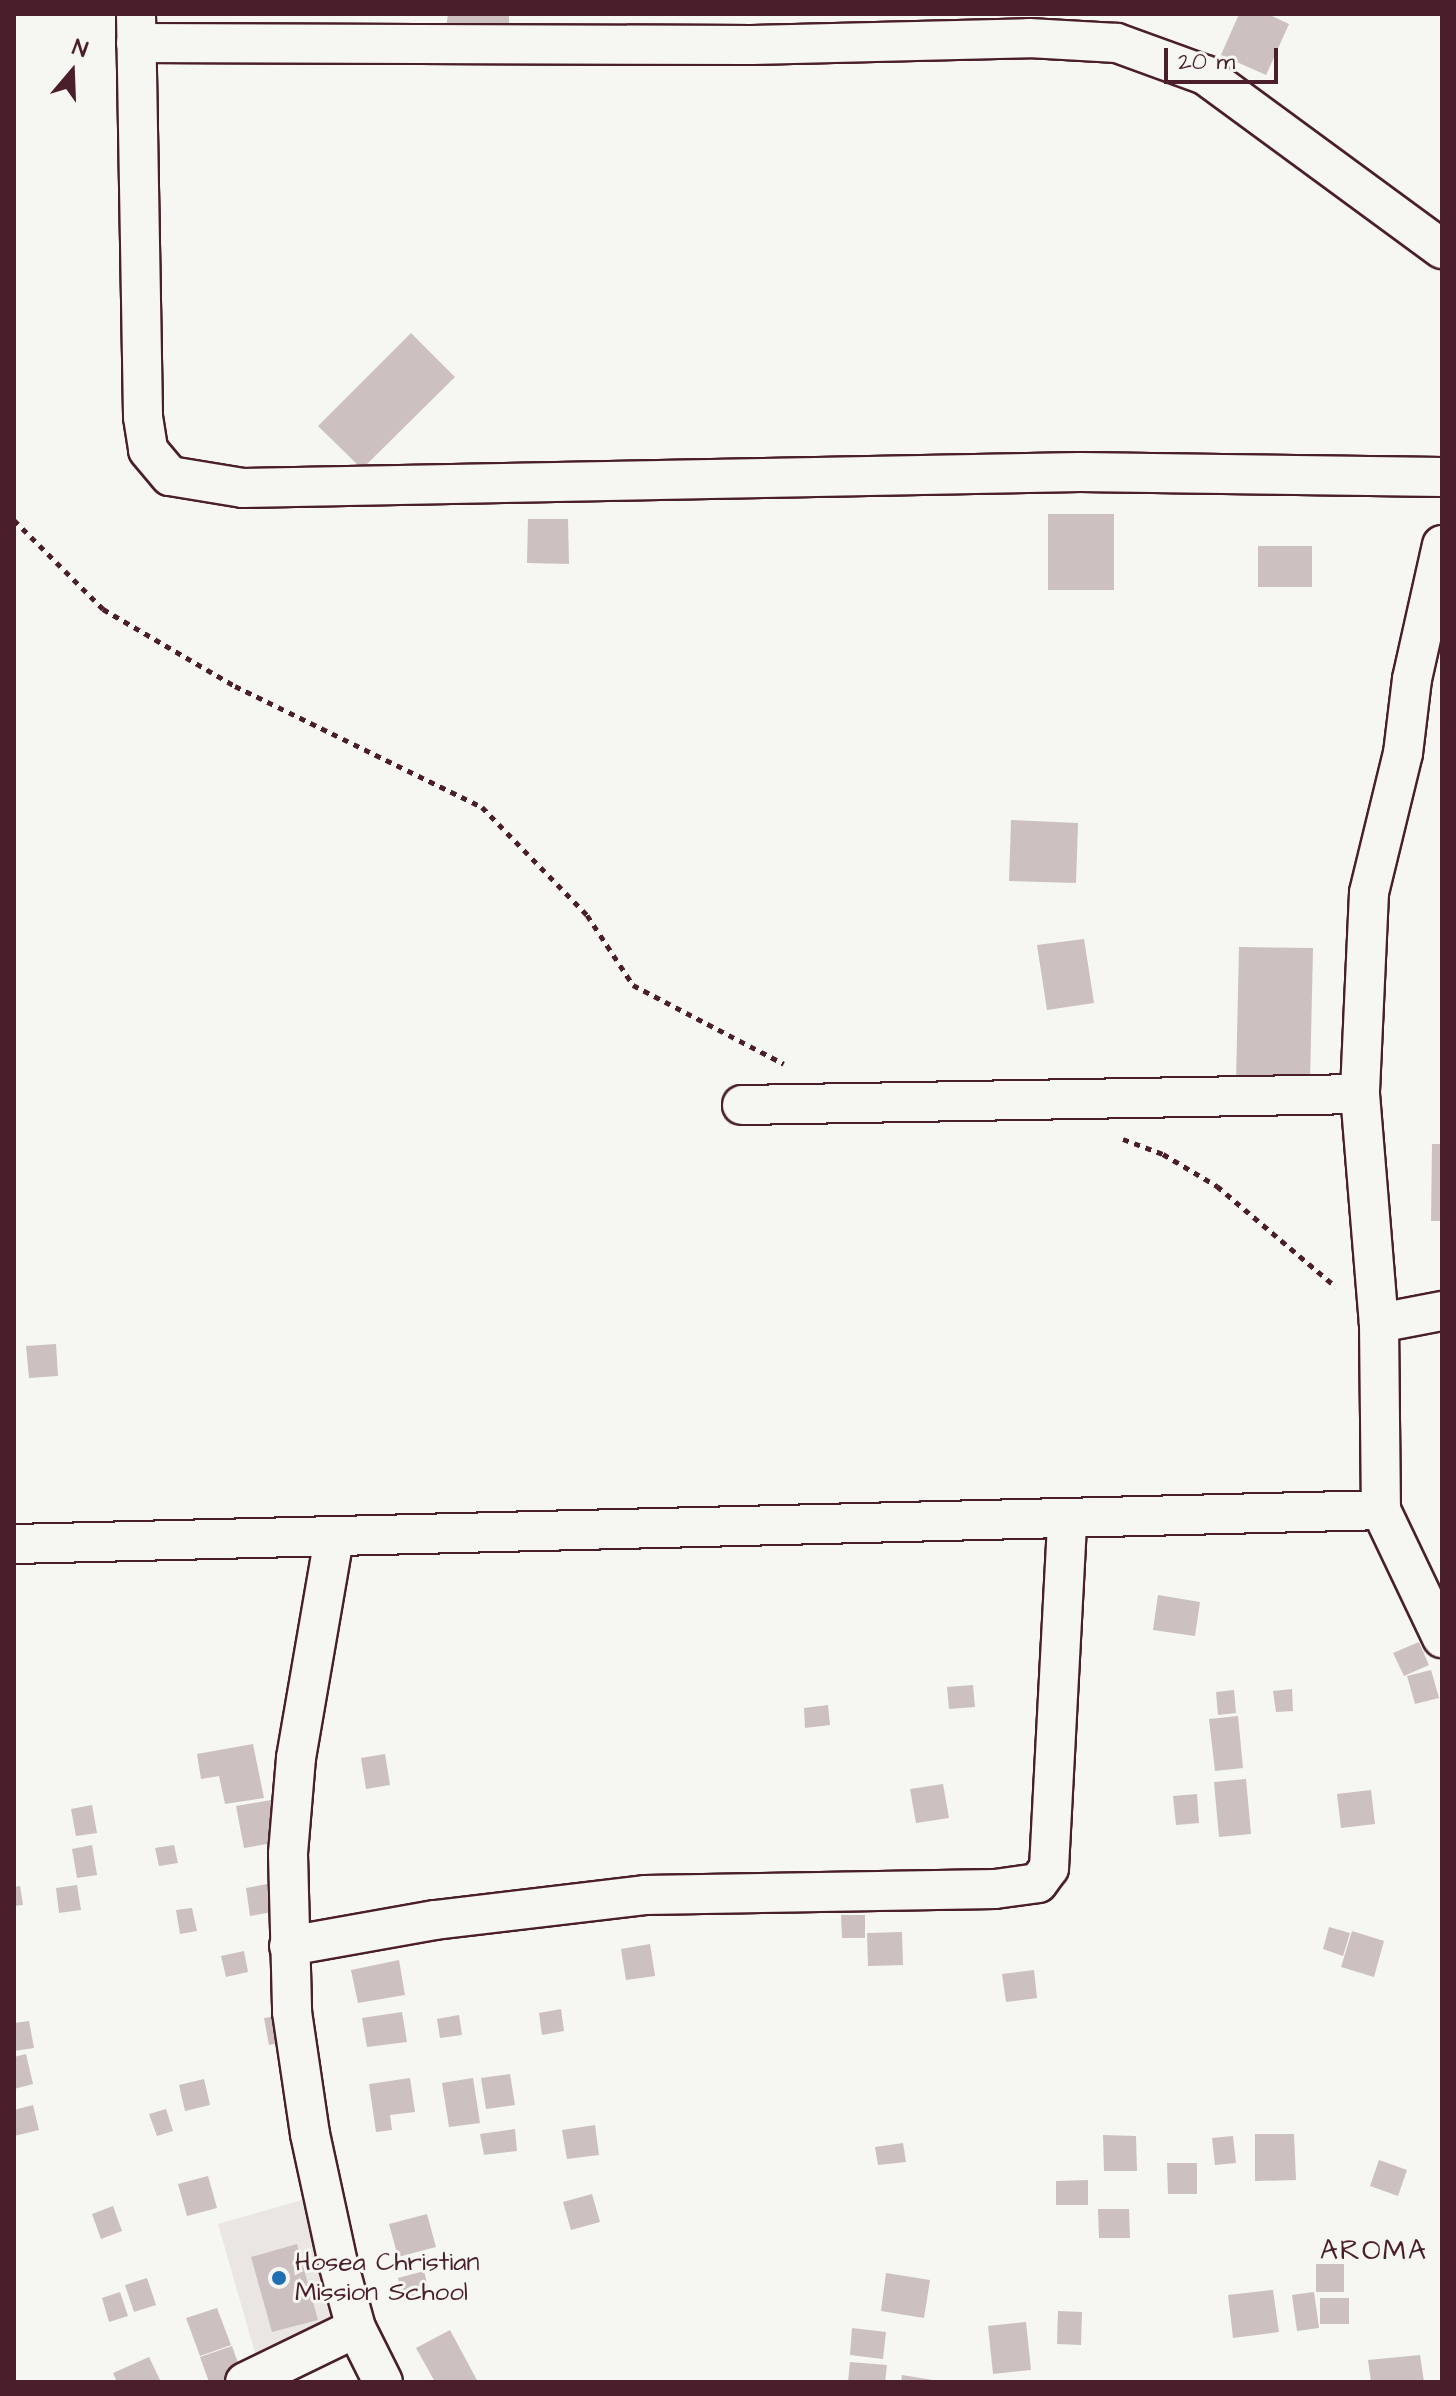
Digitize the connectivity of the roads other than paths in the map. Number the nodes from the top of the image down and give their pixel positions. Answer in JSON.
{"nodes":[{"id":1,"x":136,"y":28,"type":"edge"},
{"id":2,"x":1442,"y":249,"type":"edge"},
{"id":3,"x":1442,"y":477,"type":"edge"},
{"id":4,"x":1442,"y":545,"type":"edge"},
{"id":5,"x":1360,"y":1094,"type":"junction"},
{"id":6,"x":742,"y":1105,"type":"dead end"},
{"id":7,"x":1442,"y":1311,"type":"edge"},
{"id":8,"x":1379,"y":1323,"type":"junction"},
{"id":9,"x":1381,"y":1510,"type":"junction"},
{"id":10,"x":1067,"y":1521,"type":"junction"},
{"id":11,"x":334,"y":1538,"type":"junction"},
{"id":12,"x":14,"y":1544,"type":"edge"},
{"id":13,"x":1442,"y":1638,"type":"edge"},
{"id":14,"x":289,"y":1946,"type":"junction"},
{"id":15,"x":356,"y":2328,"type":"junction"},
{"id":16,"x":245,"y":2382,"type":"edge"},
{"id":17,"x":383,"y":2382,"type":"edge"}],
"edges":[{"from":1,"to":2,"type":"street"},
{"from":1,"to":3,"type":"street"},
{"from":4,"to":5,"type":"street"},
{"from":5,"to":6,"type":"street"},
{"from":5,"to":8,"type":"street"},
{"from":7,"to":8,"type":"street"},
{"from":8,"to":9,"type":"street"},
{"from":9,"to":10,"type":"street"},
{"from":9,"to":13,"type":"street"},
{"from":10,"to":11,"type":"street"},
{"from":10,"to":14,"type":"street"},
{"from":11,"to":12,"type":"street"},
{"from":11,"to":14,"type":"street"},
{"from":14,"to":15,"type":"street"},
{"from":15,"to":16,"type":"street"},
{"from":15,"to":17,"type":"street"}]}
